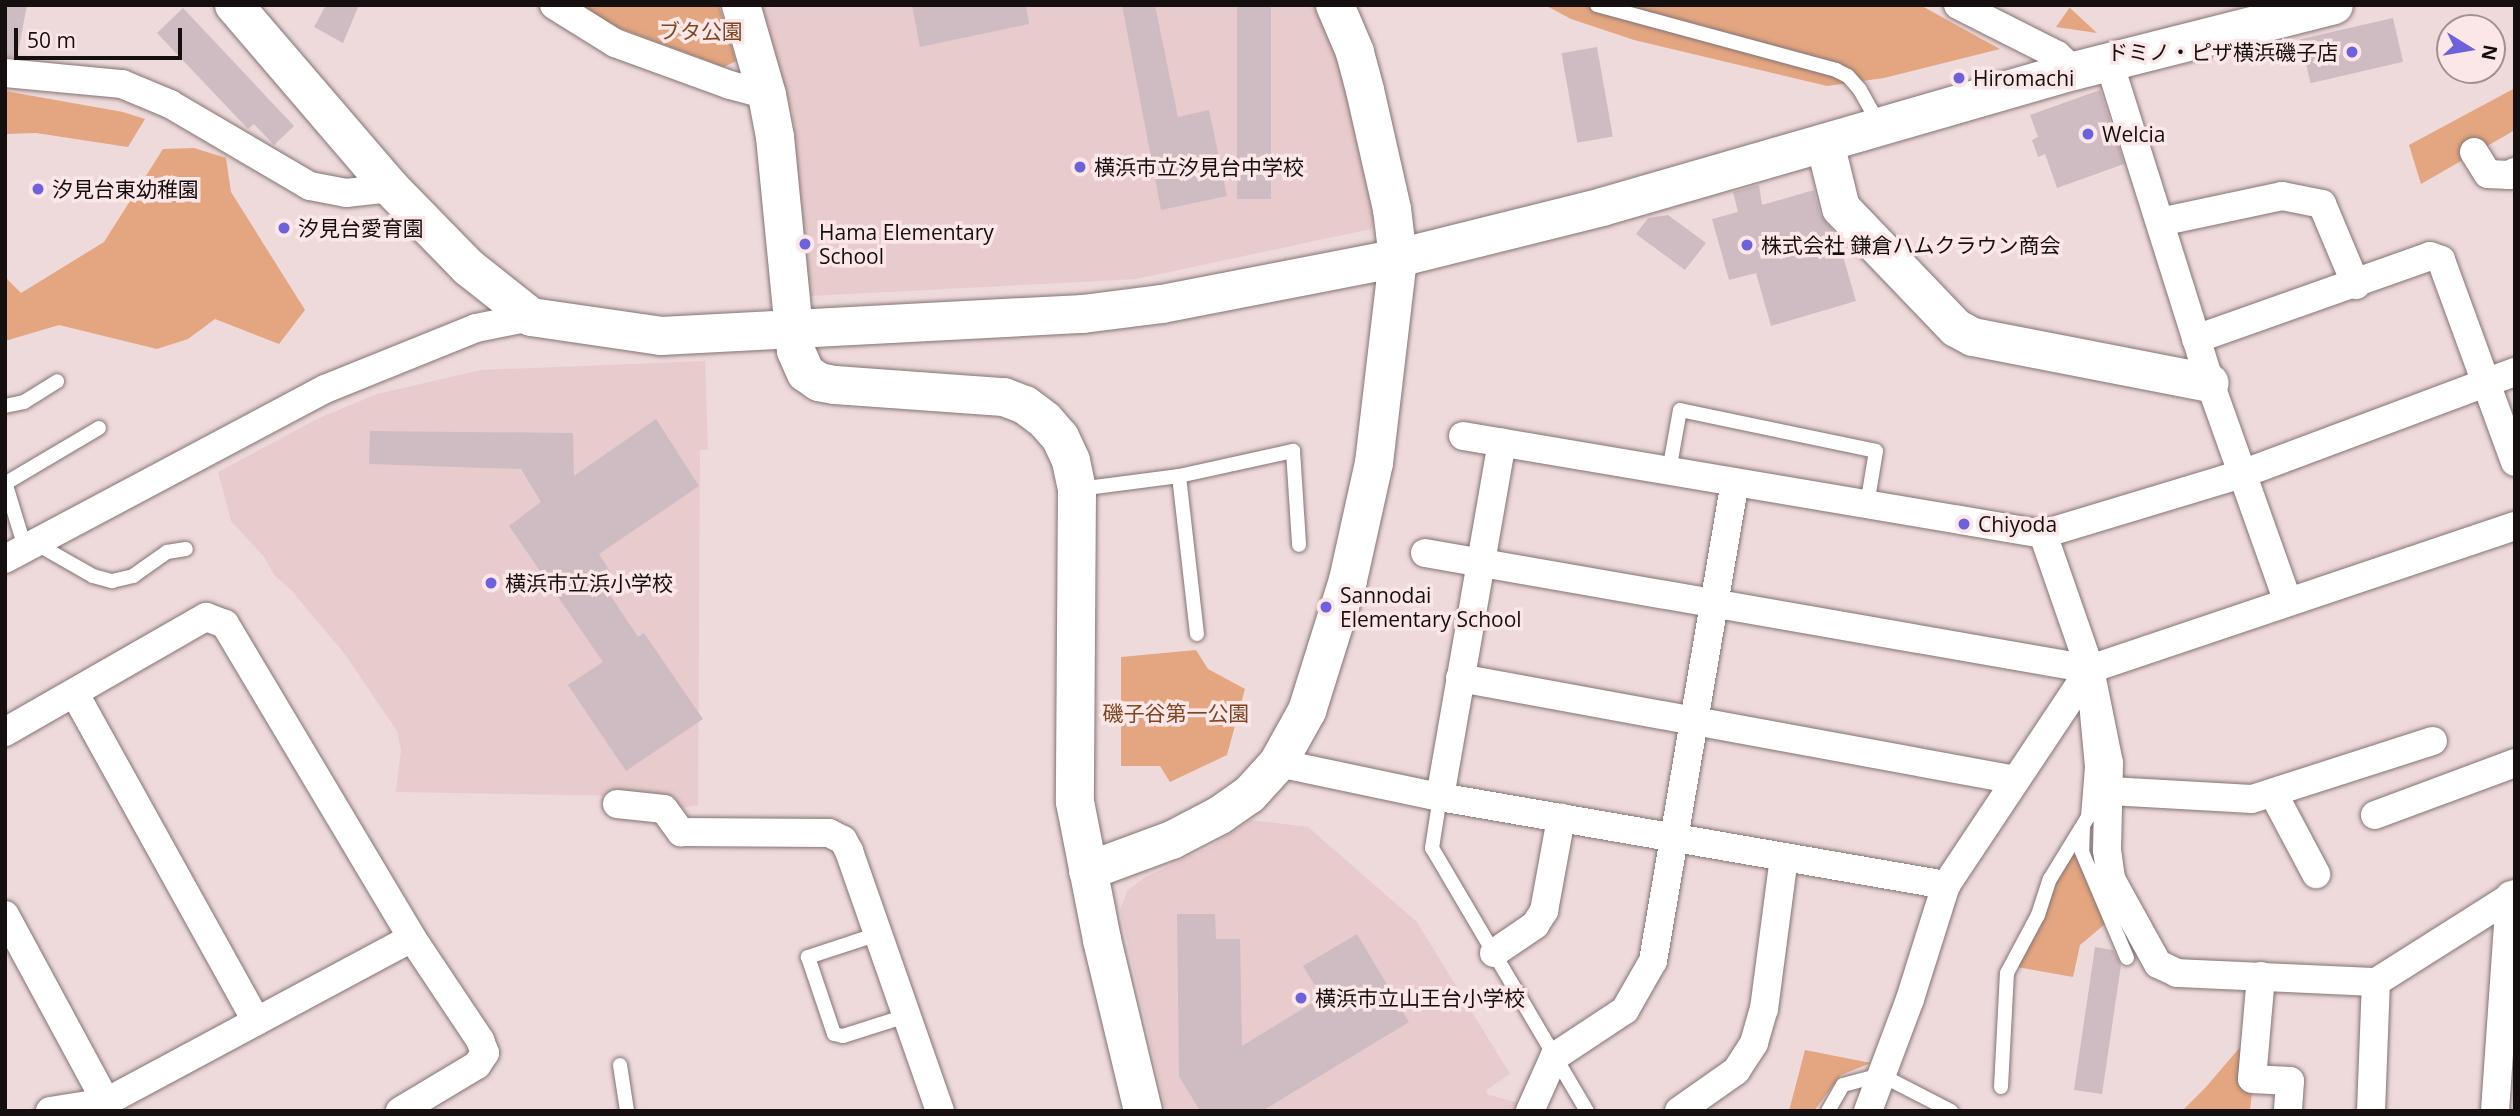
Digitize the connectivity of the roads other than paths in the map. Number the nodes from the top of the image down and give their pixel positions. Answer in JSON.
{"nodes":[{"id":1,"x":234,"y":5,"type":"edge"},
{"id":2,"x":554,"y":5,"type":"edge"},
{"id":3,"x":741,"y":5,"type":"edge"},
{"id":4,"x":1335,"y":5,"type":"edge"},
{"id":5,"x":1597,"y":5,"type":"edge"},
{"id":6,"x":1958,"y":5,"type":"edge"},
{"id":7,"x":2334,"y":5,"type":"edge"},
{"id":8,"x":2092,"y":66,"type":"junction"},
{"id":9,"x":5,"y":73,"type":"edge"},
{"id":10,"x":767,"y":95,"type":"junction"},
{"id":11,"x":1880,"y":127,"type":"junction"},
{"id":12,"x":1825,"y":143,"type":"junction"},
{"id":13,"x":2474,"y":152,"type":"dead end"},
{"id":14,"x":2515,"y":172,"type":"edge"},
{"id":15,"x":391,"y":188,"type":"junction"},
{"id":16,"x":2160,"y":222,"type":"junction"},
{"id":17,"x":1398,"y":258,"type":"junction"},
{"id":18,"x":2356,"y":285,"type":"junction"},
{"id":19,"x":531,"y":317,"type":"junction"},
{"id":20,"x":795,"y":330,"type":"junction"},
{"id":21,"x":2196,"y":340,"type":"junction"},
{"id":22,"x":2515,"y":373,"type":"edge"},
{"id":23,"x":57,"y":381,"type":"dead end"},
{"id":24,"x":2210,"y":383,"type":"junction"},
{"id":25,"x":2485,"y":383,"type":"junction"},
{"id":26,"x":5,"y":406,"type":"edge"},
{"id":27,"x":99,"y":428,"type":"dead end"},
{"id":28,"x":1463,"y":436,"type":"dead end"},
{"id":29,"x":1502,"y":442,"type":"junction"},
{"id":30,"x":2515,"y":462,"type":"edge"},
{"id":31,"x":1669,"y":471,"type":"junction"},
{"id":32,"x":2242,"y":474,"type":"junction"},
{"id":33,"x":1179,"y":476,"type":"junction"},
{"id":34,"x":6,"y":483,"type":"edge"},
{"id":35,"x":1735,"y":483,"type":"junction"},
{"id":36,"x":1077,"y":490,"type":"junction"},
{"id":37,"x":1867,"y":505,"type":"junction"},
{"id":38,"x":2515,"y":526,"type":"edge"},
{"id":39,"x":2043,"y":534,"type":"junction"},
{"id":40,"x":1299,"y":545,"type":"dead end"},
{"id":41,"x":186,"y":549,"type":"dead end"},
{"id":42,"x":22,"y":550,"type":"edge"},
{"id":43,"x":1425,"y":553,"type":"dead end"},
{"id":44,"x":1483,"y":563,"type":"junction"},
{"id":45,"x":2288,"y":602,"type":"junction"},
{"id":46,"x":1714,"y":603,"type":"junction"},
{"id":47,"x":1197,"y":634,"type":"dead end"},
{"id":48,"x":2090,"y":669,"type":"junction"},
{"id":49,"x":1460,"y":678,"type":"junction"},
{"id":50,"x":75,"y":694,"type":"junction"},
{"id":51,"x":1695,"y":721,"type":"junction"},
{"id":52,"x":5,"y":732,"type":"edge"},
{"id":53,"x":2433,"y":741,"type":"dead end"},
{"id":54,"x":1278,"y":763,"type":"junction"},
{"id":55,"x":2515,"y":763,"type":"edge"},
{"id":56,"x":2016,"y":780,"type":"junction"},
{"id":57,"x":2110,"y":791,"type":"junction"},
{"id":58,"x":2273,"y":793,"type":"junction"},
{"id":59,"x":1440,"y":797,"type":"junction"},
{"id":60,"x":617,"y":804,"type":"dead end"},
{"id":61,"x":2375,"y":815,"type":"dead end"},
{"id":62,"x":1561,"y":818,"type":"junction"},
{"id":63,"x":2083,"y":826,"type":"junction"},
{"id":64,"x":1675,"y":838,"type":"junction"},
{"id":65,"x":1784,"y":857,"type":"junction"},
{"id":66,"x":1088,"y":871,"type":"junction"},
{"id":67,"x":2316,"y":874,"type":"dead end"},
{"id":68,"x":1946,"y":885,"type":"junction"},
{"id":69,"x":2512,"y":895,"type":"edge"},
{"id":70,"x":5,"y":915,"type":"edge"},
{"id":71,"x":878,"y":934,"type":"junction"},
{"id":72,"x":412,"y":938,"type":"junction"},
{"id":73,"x":1494,"y":953,"type":"junction"},
{"id":74,"x":2127,"y":958,"type":"dead end"},
{"id":75,"x":2261,"y":976,"type":"junction"},
{"id":76,"x":2376,"y":982,"type":"junction"},
{"id":77,"x":906,"y":1016,"type":"junction"},
{"id":78,"x":256,"y":1021,"type":"junction"},
{"id":79,"x":1554,"y":1057,"type":"junction"},
{"id":80,"x":620,"y":1065,"type":"dead end"},
{"id":81,"x":1881,"y":1075,"type":"junction"},
{"id":82,"x":2001,"y":1087,"type":"dead end"},
{"id":83,"x":106,"y":1106,"type":"edge"},
{"id":84,"x":416,"y":1107,"type":"edge"},
{"id":85,"x":50,"y":1111,"type":"edge"},
{"id":86,"x":627,"y":1111,"type":"edge"},
{"id":87,"x":940,"y":1111,"type":"edge"},
{"id":88,"x":1143,"y":1111,"type":"edge"},
{"id":89,"x":1530,"y":1111,"type":"edge"},
{"id":90,"x":1587,"y":1111,"type":"edge"},
{"id":91,"x":1679,"y":1111,"type":"edge"},
{"id":92,"x":1828,"y":1111,"type":"edge"},
{"id":93,"x":1868,"y":1111,"type":"edge"},
{"id":94,"x":1951,"y":1111,"type":"edge"},
{"id":95,"x":2288,"y":1111,"type":"edge"},
{"id":96,"x":2371,"y":1111,"type":"edge"},
{"id":97,"x":2495,"y":1111,"type":"edge"}],
"edges":[{"from":1,"to":15,"type":"street"},
{"from":2,"to":10,"type":"street"},
{"from":3,"to":10,"type":"street"},
{"from":4,"to":17,"type":"street"},
{"from":5,"to":11,"type":"lane"},
{"from":6,"to":8,"type":"street"},
{"from":7,"to":8,"type":"street"},
{"from":8,"to":11,"type":"street"},
{"from":8,"to":16,"type":"street"},
{"from":9,"to":15,"type":"street"},
{"from":10,"to":20,"type":"street"},
{"from":11,"to":12,"type":"street"},
{"from":12,"to":17,"type":"street"},
{"from":12,"to":24,"type":"street"},
{"from":13,"to":14,"type":"street"},
{"from":15,"to":19,"type":"street"},
{"from":16,"to":18,"type":"street"},
{"from":16,"to":21,"type":"street"},
{"from":17,"to":20,"type":"street"},
{"from":17,"to":54,"type":"street"},
{"from":18,"to":21,"type":"street"},
{"from":18,"to":25,"type":"street"},
{"from":19,"to":20,"type":"street"},
{"from":19,"to":42,"type":"street"},
{"from":20,"to":36,"type":"street"},
{"from":21,"to":24,"type":"street"},
{"from":22,"to":25,"type":"street"},
{"from":23,"to":26,"type":"lane"},
{"from":24,"to":32,"type":"street"},
{"from":25,"to":30,"type":"street"},
{"from":25,"to":32,"type":"street"},
{"from":27,"to":34,"type":"lane"},
{"from":28,"to":29,"type":"street"},
{"from":29,"to":31,"type":"street"},
{"from":29,"to":44,"type":"street"},
{"from":31,"to":35,"type":"street"},
{"from":31,"to":37,"type":"lane"},
{"from":32,"to":39,"type":"street"},
{"from":32,"to":45,"type":"street"},
{"from":33,"to":36,"type":"lane"},
{"from":33,"to":40,"type":"lane"},
{"from":33,"to":47,"type":"lane"},
{"from":34,"to":42,"type":"lane"},
{"from":35,"to":37,"type":"street"},
{"from":35,"to":46,"type":"street"},
{"from":36,"to":66,"type":"street"},
{"from":37,"to":39,"type":"street"},
{"from":38,"to":45,"type":"street"},
{"from":39,"to":48,"type":"street"},
{"from":41,"to":42,"type":"lane"},
{"from":43,"to":44,"type":"street"},
{"from":44,"to":46,"type":"street"},
{"from":44,"to":49,"type":"street"},
{"from":45,"to":48,"type":"street"},
{"from":46,"to":48,"type":"street"},
{"from":46,"to":51,"type":"street"},
{"from":48,"to":56,"type":"street"},
{"from":48,"to":57,"type":"street"},
{"from":48,"to":63,"type":"lane"},
{"from":49,"to":51,"type":"street"},
{"from":49,"to":59,"type":"street"},
{"from":50,"to":52,"type":"street"},
{"from":50,"to":72,"type":"street"},
{"from":50,"to":78,"type":"street"},
{"from":51,"to":56,"type":"street"},
{"from":51,"to":64,"type":"street"},
{"from":53,"to":58,"type":"street"},
{"from":54,"to":59,"type":"street"},
{"from":54,"to":66,"type":"street"},
{"from":55,"to":61,"type":"street"},
{"from":56,"to":68,"type":"street"},
{"from":57,"to":58,"type":"street"},
{"from":57,"to":75,"type":"street"},
{"from":58,"to":67,"type":"street"},
{"from":59,"to":62,"type":"street"},
{"from":59,"to":73,"type":"lane"},
{"from":60,"to":71,"type":"street"},
{"from":62,"to":64,"type":"street"},
{"from":62,"to":73,"type":"street"},
{"from":63,"to":74,"type":"lane"},
{"from":63,"to":82,"type":"lane"},
{"from":64,"to":65,"type":"street"},
{"from":64,"to":79,"type":"street"},
{"from":65,"to":68,"type":"street"},
{"from":65,"to":91,"type":"street"},
{"from":66,"to":88,"type":"street"},
{"from":68,"to":81,"type":"street"},
{"from":69,"to":76,"type":"street"},
{"from":69,"to":97,"type":"street"},
{"from":70,"to":83,"type":"street"},
{"from":71,"to":77,"type":"street"},
{"from":71,"to":77,"type":"lane"},
{"from":72,"to":78,"type":"street"},
{"from":72,"to":84,"type":"street"},
{"from":73,"to":79,"type":"lane"},
{"from":75,"to":76,"type":"street"},
{"from":75,"to":95,"type":"street"},
{"from":76,"to":96,"type":"street"},
{"from":77,"to":87,"type":"street"},
{"from":78,"to":83,"type":"street"},
{"from":79,"to":89,"type":"street"},
{"from":79,"to":90,"type":"lane"},
{"from":80,"to":86,"type":"lane"},
{"from":81,"to":92,"type":"lane"},
{"from":81,"to":93,"type":"street"},
{"from":81,"to":94,"type":"lane"},
{"from":83,"to":85,"type":"street"}]}
